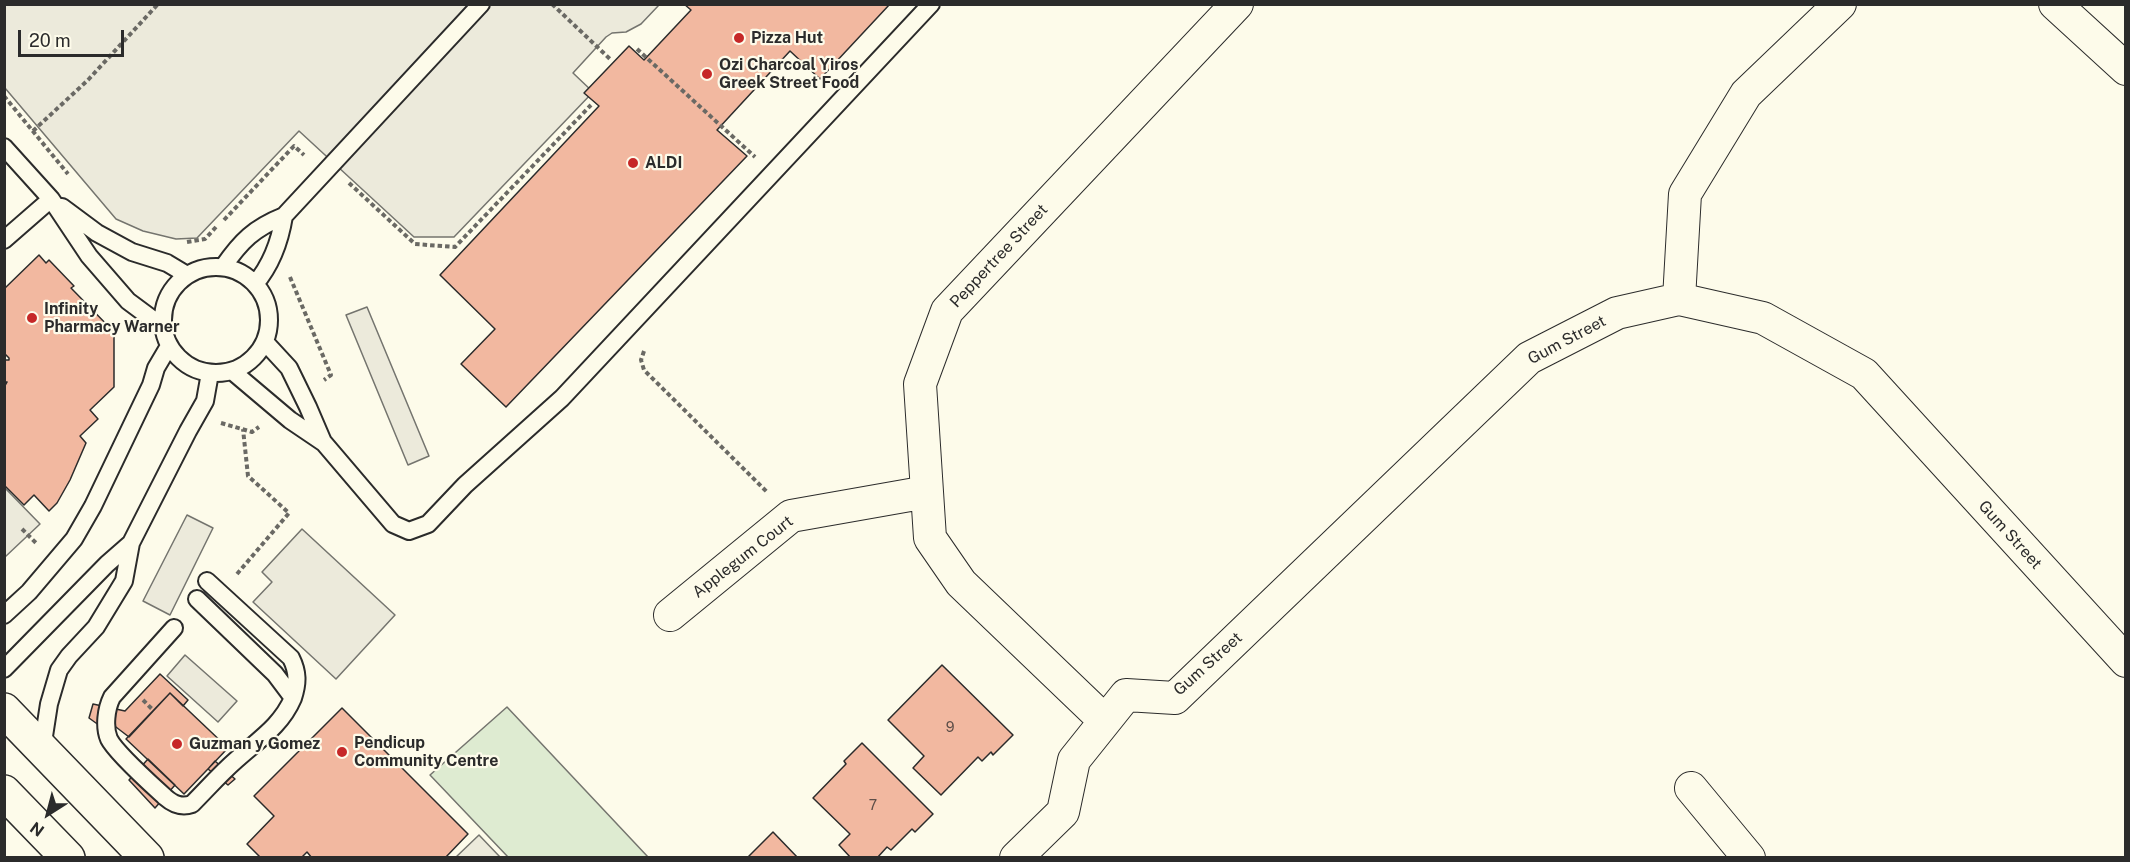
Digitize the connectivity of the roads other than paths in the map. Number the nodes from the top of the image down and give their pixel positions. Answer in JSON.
{"nodes":[{"id":1,"x":481,"y":4,"type":"edge"},
{"id":2,"x":931,"y":4,"type":"edge"},
{"id":3,"x":1237,"y":4,"type":"edge"},
{"id":4,"x":1840,"y":4,"type":"edge"},
{"id":5,"x":2055,"y":4,"type":"edge"},
{"id":6,"x":2126,"y":69,"type":"edge"},
{"id":7,"x":4,"y":147,"type":"edge"},
{"id":8,"x":51,"y":200,"type":"junction"},
{"id":9,"x":284,"y":216,"type":"junction"},
{"id":10,"x":4,"y":240,"type":"edge"},
{"id":11,"x":223,"y":267,"type":"junction"},
{"id":12,"x":187,"y":275,"type":"junction"},
{"id":13,"x":255,"y":284,"type":"junction"},
{"id":14,"x":1678,"y":299,"type":"junction"},
{"id":15,"x":163,"y":327,"type":"junction"},
{"id":16,"x":265,"y":342,"type":"junction"},
{"id":17,"x":169,"y":346,"type":"junction"},
{"id":18,"x":232,"y":371,"type":"junction"},
{"id":19,"x":210,"y":373,"type":"junction"},
{"id":20,"x":324,"y":443,"type":"junction"},
{"id":21,"x":927,"y":492,"type":"junction"},
{"id":22,"x":131,"y":543,"type":"junction"},
{"id":23,"x":207,"y":581,"type":"dead end"},
{"id":24,"x":197,"y":599,"type":"dead end"},
{"id":25,"x":4,"y":615,"type":"edge"},
{"id":26,"x":670,"y":615,"type":"dead end"},
{"id":27,"x":174,"y":628,"type":"dead end"},
{"id":28,"x":2126,"y":661,"type":"edge"},
{"id":29,"x":4,"y":669,"type":"edge"},
{"id":30,"x":293,"y":698,"type":"junction"},
{"id":31,"x":4,"y":710,"type":"edge"},
{"id":32,"x":1105,"y":721,"type":"junction"},
{"id":33,"x":42,"y":749,"type":"junction"},
{"id":34,"x":1691,"y":788,"type":"dead end"},
{"id":35,"x":4,"y":792,"type":"edge"},
{"id":36,"x":68,"y":858,"type":"edge"},
{"id":37,"x":147,"y":858,"type":"edge"},
{"id":38,"x":1016,"y":858,"type":"edge"},
{"id":39,"x":1749,"y":858,"type":"edge"}],
"edges":[{"from":1,"to":9,"type":"lane"},
{"from":2,"to":20,"type":"lane"},
{"from":3,"to":21,"type":"street","name":"Peppertree Street"},
{"from":4,"to":14,"type":"street"},
{"from":5,"to":6,"type":"street"},
{"from":7,"to":8,"type":"lane"},
{"from":8,"to":10,"type":"lane"},
{"from":8,"to":12,"type":"lane"},
{"from":8,"to":15,"type":"lane"},
{"from":9,"to":11,"type":"lane"},
{"from":9,"to":13,"type":"lane"},
{"from":11,"to":12,"type":"lane"},
{"from":11,"to":13,"type":"lane"},
{"from":12,"to":15,"type":"lane"},
{"from":13,"to":16,"type":"lane"},
{"from":14,"to":28,"type":"street","name":"Gum Street"},
{"from":14,"to":32,"type":"street","name":"Gum Street"},
{"from":15,"to":17,"type":"lane"},
{"from":16,"to":18,"type":"lane"},
{"from":16,"to":20,"type":"lane"},
{"from":17,"to":19,"type":"lane"},
{"from":17,"to":25,"type":"lane"},
{"from":18,"to":19,"type":"lane"},
{"from":18,"to":20,"type":"lane"},
{"from":19,"to":22,"type":"lane"},
{"from":21,"to":26,"type":"street","name":"Applegum Court"},
{"from":21,"to":32,"type":"street","name":"Peppertree Street"},
{"from":22,"to":29,"type":"lane"},
{"from":22,"to":33,"type":"lane"},
{"from":23,"to":30,"type":"lane"},
{"from":24,"to":30,"type":"lane"},
{"from":27,"to":30,"type":"lane"},
{"from":31,"to":33,"type":"main road"},
{"from":32,"to":38,"type":"street","name":"Gum Street"},
{"from":33,"to":37,"type":"main road"},
{"from":34,"to":39,"type":"street"},
{"from":35,"to":36,"type":"main road"}]}
